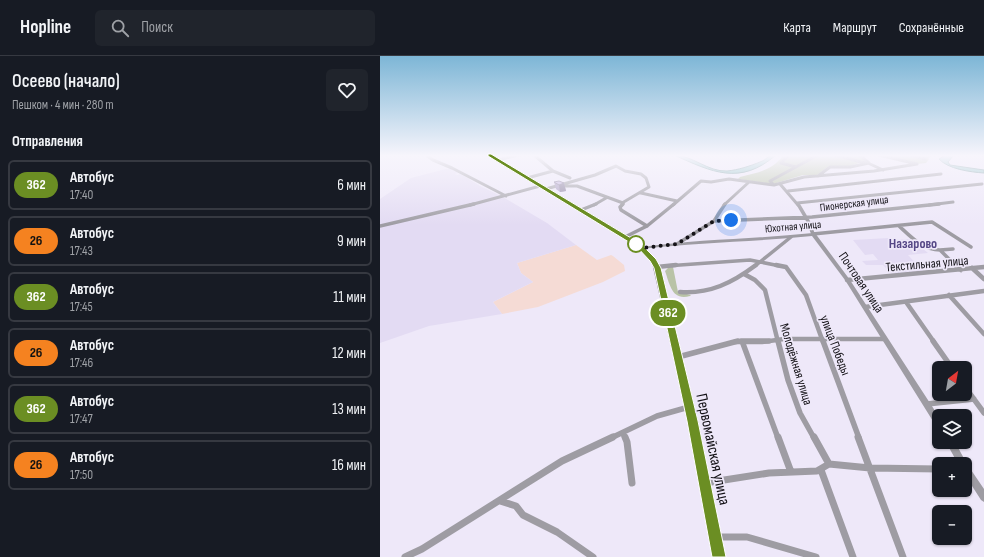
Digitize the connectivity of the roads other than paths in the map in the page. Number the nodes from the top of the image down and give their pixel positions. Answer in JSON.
{"nodes":[{"id":1,"x":470,"y":178,"type":"edge"},
{"id":2,"x":527,"y":178,"type":"edge"},
{"id":3,"x":583,"y":178,"type":"edge"},
{"id":4,"x":646,"y":178,"type":"edge"},
{"id":5,"x":775,"y":178,"type":"edge"},
{"id":6,"x":798,"y":178,"type":"edge"},
{"id":7,"x":902,"y":178,"type":"edge"},
{"id":8,"x":748,"y":181,"type":"junction"},
{"id":9,"x":780,"y":184,"type":"junction"},
{"id":10,"x":982,"y":184,"type":"dead end"},
{"id":11,"x":774,"y":185,"type":"junction"},
{"id":12,"x":540,"y":186,"type":"junction"},
{"id":13,"x":551,"y":187,"type":"junction"},
{"id":14,"x":546,"y":189,"type":"junction"},
{"id":15,"x":788,"y":191,"type":"junction"},
{"id":16,"x":641,"y":193,"type":"junction"},
{"id":17,"x":506,"y":196,"type":"junction"},
{"id":18,"x":606,"y":198,"type":"junction"},
{"id":19,"x":677,"y":201,"type":"junction"},
{"id":20,"x":953,"y":202,"type":"dead end"},
{"id":21,"x":622,"y":203,"type":"junction"},
{"id":22,"x":797,"y":203,"type":"junction"},
{"id":23,"x":581,"y":210,"type":"junction"},
{"id":24,"x":805,"y":217,"type":"junction"},
{"id":25,"x":714,"y":221,"type":"junction"},
{"id":26,"x":380,"y":226,"type":"edge"},
{"id":27,"x":647,"y":226,"type":"junction"},
{"id":28,"x":899,"y":226,"type":"junction"},
{"id":29,"x":813,"y":234,"type":"junction"},
{"id":30,"x":624,"y":237,"type":"junction"},
{"id":31,"x":791,"y":237,"type":"junction"},
{"id":32,"x":677,"y":244,"type":"junction"},
{"id":33,"x":640,"y":247,"type":"junction"},
{"id":34,"x":971,"y":247,"type":"dead end"},
{"id":35,"x":953,"y":249,"type":"dead end"},
{"id":36,"x":940,"y":250,"type":"junction"},
{"id":37,"x":761,"y":261,"type":"junction"},
{"id":38,"x":657,"y":267,"type":"junction"},
{"id":39,"x":984,"y":267,"type":"edge"},
{"id":40,"x":972,"y":268,"type":"junction"},
{"id":41,"x":962,"y":270,"type":"junction"},
{"id":42,"x":744,"y":274,"type":"junction"},
{"id":43,"x":984,"y":278,"type":"edge"},
{"id":44,"x":847,"y":280,"type":"junction"},
{"id":45,"x":984,"y":291,"type":"edge"},
{"id":46,"x":680,"y":292,"type":"dead end"},
{"id":47,"x":949,"y":295,"type":"junction"},
{"id":48,"x":906,"y":302,"type":"junction"},
{"id":49,"x":865,"y":307,"type":"junction"},
{"id":50,"x":984,"y":334,"type":"edge"},
{"id":51,"x":777,"y":339,"type":"junction"},
{"id":52,"x":885,"y":339,"type":"junction"},
{"id":53,"x":822,"y":340,"type":"junction"},
{"id":54,"x":742,"y":341,"type":"junction"},
{"id":55,"x":677,"y":353,"type":"junction"},
{"id":56,"x":947,"y":361,"type":"edge"},
{"id":57,"x":972,"y":396,"type":"edge"},
{"id":58,"x":974,"y":399,"type":"junction"},
{"id":59,"x":927,"y":404,"type":"junction"},
{"id":60,"x":689,"y":407,"type":"junction"},
{"id":61,"x":932,"y":412,"type":"edge"},
{"id":62,"x":984,"y":413,"type":"edge"},
{"id":63,"x":623,"y":433,"type":"junction"},
{"id":64,"x":829,"y":464,"type":"junction"},
{"id":65,"x":870,"y":468,"type":"junction"},
{"id":66,"x":932,"y":469,"type":"edge"},
{"id":67,"x":821,"y":470,"type":"junction"},
{"id":68,"x":791,"y":472,"type":"junction"},
{"id":69,"x":972,"y":478,"type":"edge"},
{"id":70,"x":705,"y":482,"type":"junction"},
{"id":71,"x":632,"y":483,"type":"dead end"},
{"id":72,"x":984,"y":497,"type":"edge"},
{"id":73,"x":500,"y":501,"type":"junction"},
{"id":74,"x":716,"y":538,"type":"junction"},
{"id":75,"x":406,"y":557,"type":"edge"},
{"id":76,"x":593,"y":557,"type":"edge"},
{"id":77,"x":719,"y":557,"type":"edge"},
{"id":78,"x":816,"y":557,"type":"edge"},
{"id":79,"x":852,"y":557,"type":"edge"},
{"id":80,"x":903,"y":557,"type":"edge"}],
"edges":[{"from":1,"to":17,"type":"street"},
{"from":2,"to":12,"type":"main road"},
{"from":3,"to":13,"type":"street"},
{"from":4,"to":16,"type":"street"},
{"from":5,"to":11,"type":"street"},
{"from":6,"to":9,"type":"street"},
{"from":7,"to":15,"type":"street"},
{"from":8,"to":11,"type":"street"},
{"from":8,"to":19,"type":"street"},
{"from":8,"to":25,"type":"street"},
{"from":9,"to":11,"type":"street"},
{"from":9,"to":15,"type":"street","name":"Почтовая улица"},
{"from":10,"to":22,"type":"street"},
{"from":12,"to":14,"type":"main road"},
{"from":12,"to":17,"type":"street"},
{"from":13,"to":14,"type":"street"},
{"from":13,"to":18,"type":"street"},
{"from":14,"to":23,"type":"main road"},
{"from":15,"to":22,"type":"street","name":"Почтовая улица"},
{"from":16,"to":19,"type":"street"},
{"from":16,"to":21,"type":"street"},
{"from":17,"to":26,"type":"street"},
{"from":18,"to":21,"type":"street"},
{"from":18,"to":23,"type":"street"},
{"from":19,"to":27,"type":"street"},
{"from":20,"to":24,"type":"street","name":"Пионерская улица"},
{"from":21,"to":27,"type":"street"},
{"from":22,"to":24,"type":"street","name":"Почтовая улица"},
{"from":23,"to":30,"type":"main road"},
{"from":24,"to":25,"type":"street","name":"Пионерская улица"},
{"from":24,"to":29,"type":"street","name":"Почтовая улица"},
{"from":25,"to":32,"type":"street"},
{"from":27,"to":30,"type":"street"},
{"from":28,"to":29,"type":"street","name":"Юхотная улица"},
{"from":28,"to":34,"type":"street","name":"Юхотная улица"},
{"from":28,"to":36,"type":"street"},
{"from":29,"to":31,"type":"street","name":"Юхотная улица"},
{"from":29,"to":44,"type":"street","name":"Почтовая улица"},
{"from":30,"to":33,"type":"main road"},
{"from":31,"to":32,"type":"street","name":"Юхотная улица"},
{"from":31,"to":37,"type":"street"},
{"from":32,"to":33,"type":"street","name":"Юхотная улица"},
{"from":33,"to":38,"type":"main road"},
{"from":35,"to":36,"type":"street"},
{"from":36,"to":41,"type":"street"},
{"from":37,"to":38,"type":"street","name":"улица Победы"},
{"from":37,"to":42,"type":"street"},
{"from":37,"to":53,"type":"street","name":"улица Победы"},
{"from":38,"to":55,"type":"main road","name":"Первомайская улица"},
{"from":39,"to":40,"type":"street","name":"Текстильная улица"},
{"from":40,"to":41,"type":"street","name":"Текстильная улица"},
{"from":40,"to":43,"type":"street"},
{"from":41,"to":44,"type":"street","name":"Текстильная улица"},
{"from":42,"to":46,"type":"street"},
{"from":42,"to":51,"type":"street","name":"Молодёжная улица"},
{"from":44,"to":49,"type":"street","name":"Почтовая улица"},
{"from":45,"to":47,"type":"street"},
{"from":47,"to":48,"type":"street"},
{"from":47,"to":50,"type":"street"},
{"from":48,"to":49,"type":"street"},
{"from":48,"to":56,"type":"street"},
{"from":49,"to":52,"type":"street","name":"Почтовая улица"},
{"from":51,"to":53,"type":"street"},
{"from":51,"to":54,"type":"street"},
{"from":51,"to":64,"type":"street","name":"Молодёжная улица"},
{"from":52,"to":53,"type":"street"},
{"from":52,"to":59,"type":"street","name":"Почтовая улица"},
{"from":53,"to":65,"type":"street","name":"улица Победы"},
{"from":54,"to":55,"type":"street"},
{"from":54,"to":68,"type":"street"},
{"from":55,"to":60,"type":"main road","name":"Первомайская улица"},
{"from":57,"to":58,"type":"street"},
{"from":58,"to":59,"type":"street"},
{"from":58,"to":62,"type":"street"},
{"from":59,"to":61,"type":"street","name":"Почтовая улица"},
{"from":60,"to":63,"type":"street"},
{"from":60,"to":70,"type":"main road","name":"Первомайская улица"},
{"from":63,"to":71,"type":"street"},
{"from":63,"to":73,"type":"street"},
{"from":64,"to":65,"type":"street"},
{"from":64,"to":67,"type":"street"},
{"from":65,"to":66,"type":"street"},
{"from":65,"to":80,"type":"street","name":"улица Победы"},
{"from":67,"to":68,"type":"street"},
{"from":67,"to":79,"type":"street"},
{"from":68,"to":70,"type":"street"},
{"from":69,"to":72,"type":"street"},
{"from":70,"to":74,"type":"main road","name":"Первомайская улица"},
{"from":73,"to":75,"type":"street"},
{"from":73,"to":76,"type":"street"},
{"from":74,"to":77,"type":"main road","name":"Первомайская улица"},
{"from":74,"to":78,"type":"street"}]}
